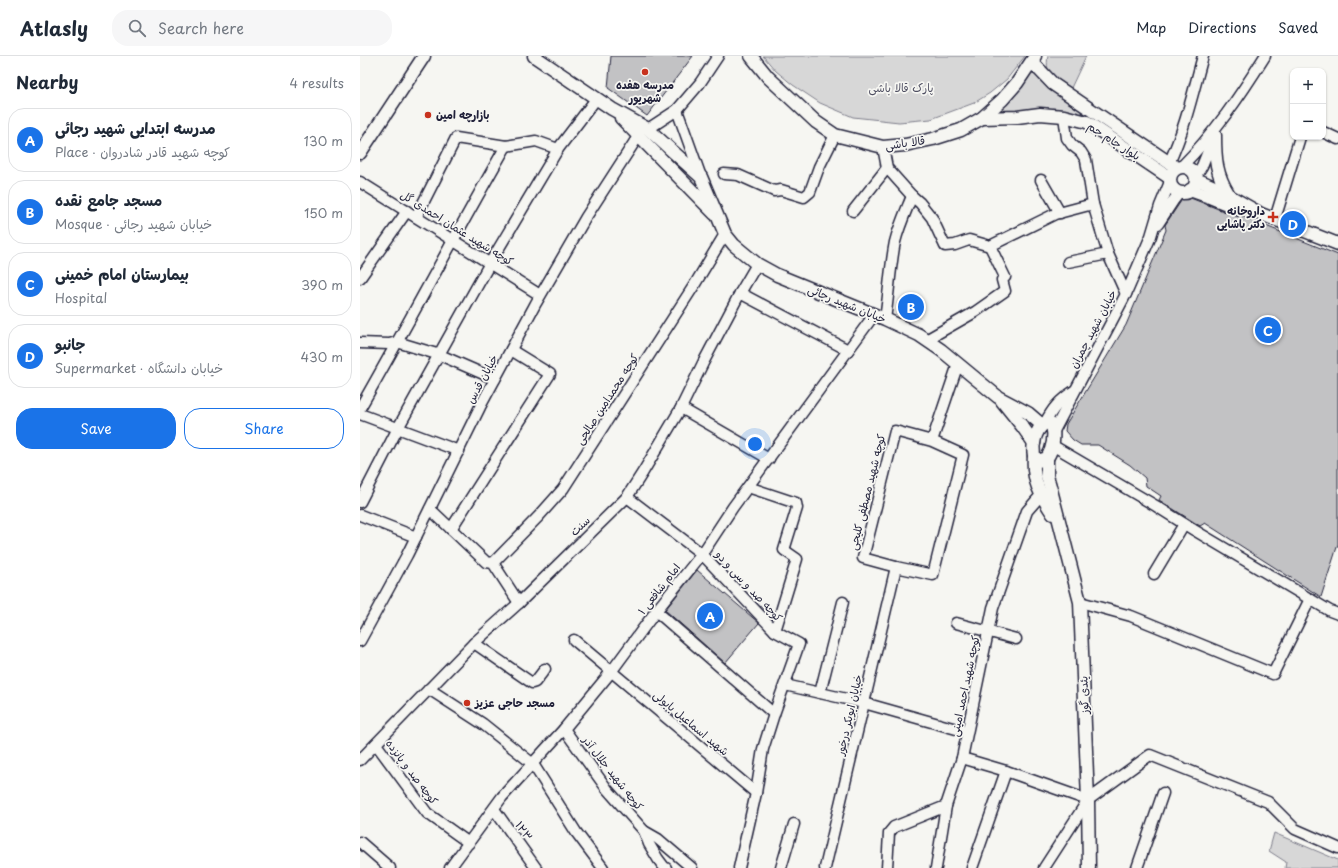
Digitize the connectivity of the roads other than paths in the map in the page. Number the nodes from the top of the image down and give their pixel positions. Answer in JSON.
{"nodes":[{"id":1,"x":424,"y":56,"type":"edge"},
{"id":2,"x":534,"y":56,"type":"edge"},
{"id":3,"x":718,"y":56,"type":"edge"},
{"id":4,"x":751,"y":56,"type":"edge"},
{"id":5,"x":1203,"y":56,"type":"edge"},
{"id":6,"x":1265,"y":56,"type":"edge"},
{"id":7,"x":1033,"y":59,"type":"edge"},
{"id":8,"x":596,"y":99,"type":"junction"},
{"id":9,"x":677,"y":110,"type":"junction"},
{"id":10,"x":1064,"y":116,"type":"junction"},
{"id":11,"x":982,"y":118,"type":"junction"},
{"id":12,"x":1217,"y":130,"type":"junction"},
{"id":13,"x":644,"y":132,"type":"junction"},
{"id":14,"x":1326,"y":133,"type":"edge"},
{"id":15,"x":835,"y":135,"type":"junction"},
{"id":16,"x":1338,"y":139,"type":"edge"},
{"id":17,"x":1299,"y":140,"type":"edge"},
{"id":18,"x":506,"y":146,"type":"junction"},
{"id":19,"x":883,"y":147,"type":"junction"},
{"id":20,"x":558,"y":149,"type":"junction"},
{"id":21,"x":360,"y":153,"type":"edge"},
{"id":22,"x":888,"y":168,"type":"junction"},
{"id":23,"x":1173,"y":172,"type":"junction"},
{"id":24,"x":724,"y":174,"type":"dead end"},
{"id":25,"x":701,"y":177,"type":"junction"},
{"id":26,"x":1195,"y":178,"type":"junction"},
{"id":27,"x":1041,"y":180,"type":"dead end"},
{"id":28,"x":360,"y":182,"type":"edge"},
{"id":29,"x":688,"y":188,"type":"junction"},
{"id":30,"x":1185,"y":191,"type":"junction"},
{"id":31,"x":912,"y":196,"type":"junction"},
{"id":32,"x":1230,"y":196,"type":"junction"},
{"id":33,"x":1093,"y":204,"type":"junction"},
{"id":34,"x":407,"y":211,"type":"junction"},
{"id":35,"x":853,"y":211,"type":"dead end"},
{"id":36,"x":1060,"y":213,"type":"junction"},
{"id":37,"x":1261,"y":214,"type":"junction"},
{"id":38,"x":416,"y":217,"type":"junction"},
{"id":39,"x":718,"y":218,"type":"junction"},
{"id":40,"x":1275,"y":219,"type":"junction"},
{"id":41,"x":725,"y":234,"type":"junction"},
{"id":42,"x":1151,"y":236,"type":"junction"},
{"id":43,"x":453,"y":239,"type":"junction"},
{"id":44,"x":1338,"y":244,"type":"edge"},
{"id":45,"x":990,"y":246,"type":"junction"},
{"id":46,"x":1108,"y":254,"type":"junction"},
{"id":47,"x":1068,"y":262,"type":"dead end"},
{"id":48,"x":490,"y":263,"type":"junction"},
{"id":49,"x":757,"y":264,"type":"junction"},
{"id":50,"x":360,"y":278,"type":"edge"},
{"id":51,"x":740,"y":293,"type":"junction"},
{"id":52,"x":1126,"y":294,"type":"junction"},
{"id":53,"x":540,"y":295,"type":"junction"},
{"id":54,"x":880,"y":317,"type":"junction"},
{"id":55,"x":926,"y":340,"type":"junction"},
{"id":56,"x":397,"y":342,"type":"junction"},
{"id":57,"x":360,"y":343,"type":"edge"},
{"id":58,"x":511,"y":350,"type":"junction"},
{"id":59,"x":848,"y":350,"type":"junction"},
{"id":60,"x":440,"y":355,"type":"junction"},
{"id":61,"x":958,"y":364,"type":"junction"},
{"id":62,"x":495,"y":379,"type":"junction"},
{"id":63,"x":998,"y":397,"type":"junction"},
{"id":64,"x":360,"y":408,"type":"edge"},
{"id":65,"x":681,"y":408,"type":"junction"},
{"id":66,"x":360,"y":414,"type":"edge"},
{"id":67,"x":1047,"y":426,"type":"junction"},
{"id":68,"x":398,"y":428,"type":"junction"},
{"id":69,"x":932,"y":441,"type":"junction"},
{"id":70,"x":1034,"y":443,"type":"junction"},
{"id":71,"x":1052,"y":445,"type":"junction"},
{"id":72,"x":458,"y":451,"type":"junction"},
{"id":73,"x":1034,"y":456,"type":"junction"},
{"id":74,"x":1047,"y":458,"type":"junction"},
{"id":75,"x":769,"y":459,"type":"junction"},
{"id":76,"x":748,"y":487,"type":"junction"},
{"id":77,"x":1041,"y":495,"type":"junction"},
{"id":78,"x":627,"y":497,"type":"junction"},
{"id":79,"x":360,"y":502,"type":"edge"},
{"id":80,"x":430,"y":509,"type":"junction"},
{"id":81,"x":360,"y":515,"type":"edge"},
{"id":82,"x":1184,"y":524,"type":"junction"},
{"id":83,"x":1060,"y":525,"type":"junction"},
{"id":84,"x":451,"y":529,"type":"junction"},
{"id":85,"x":416,"y":537,"type":"junction"},
{"id":86,"x":702,"y":554,"type":"junction"},
{"id":87,"x":493,"y":563,"type":"junction"},
{"id":88,"x":896,"y":567,"type":"junction"},
{"id":89,"x":1154,"y":574,"type":"dead end"},
{"id":90,"x":1310,"y":599,"type":"junction"},
{"id":91,"x":842,"y":602,"type":"dead end"},
{"id":92,"x":1080,"y":602,"type":"junction"},
{"id":93,"x":519,"y":603,"type":"junction"},
{"id":94,"x":656,"y":611,"type":"junction"},
{"id":95,"x":1338,"y":614,"type":"edge"},
{"id":96,"x":956,"y":623,"type":"dead end"},
{"id":97,"x":775,"y":631,"type":"junction"},
{"id":98,"x":989,"y":632,"type":"junction"},
{"id":99,"x":1016,"y":639,"type":"dead end"},
{"id":100,"x":574,"y":640,"type":"dead end"},
{"id":101,"x":360,"y":641,"type":"edge"},
{"id":102,"x":474,"y":643,"type":"junction"},
{"id":103,"x":545,"y":670,"type":"dead end"},
{"id":104,"x":611,"y":672,"type":"junction"},
{"id":105,"x":784,"y":685,"type":"junction"},
{"id":106,"x":429,"y":688,"type":"junction"},
{"id":107,"x":820,"y":693,"type":"junction"},
{"id":108,"x":864,"y":703,"type":"junction"},
{"id":109,"x":774,"y":714,"type":"junction"},
{"id":110,"x":564,"y":729,"type":"junction"},
{"id":111,"x":967,"y":732,"type":"junction"},
{"id":112,"x":376,"y":744,"type":"junction"},
{"id":113,"x":962,"y":758,"type":"junction"},
{"id":114,"x":360,"y":760,"type":"edge"},
{"id":115,"x":533,"y":764,"type":"junction"},
{"id":116,"x":1006,"y":771,"type":"junction"},
{"id":117,"x":756,"y":793,"type":"junction"},
{"id":118,"x":1163,"y":793,"type":"dead end"},
{"id":119,"x":1088,"y":800,"type":"junction"},
{"id":120,"x":946,"y":806,"type":"junction"},
{"id":121,"x":494,"y":809,"type":"junction"},
{"id":122,"x":794,"y":824,"type":"dead end"},
{"id":123,"x":644,"y":831,"type":"junction"},
{"id":124,"x":360,"y":842,"type":"edge"},
{"id":125,"x":469,"y":843,"type":"junction"},
{"id":126,"x":1338,"y":848,"type":"edge"},
{"id":127,"x":390,"y":868,"type":"edge"},
{"id":128,"x":450,"y":868,"type":"edge"},
{"id":129,"x":536,"y":868,"type":"edge"},
{"id":130,"x":603,"y":868,"type":"edge"},
{"id":131,"x":666,"y":868,"type":"edge"},
{"id":132,"x":692,"y":868,"type":"edge"},
{"id":133,"x":739,"y":868,"type":"edge"},
{"id":134,"x":781,"y":868,"type":"edge"},
{"id":135,"x":825,"y":868,"type":"edge"},
{"id":136,"x":886,"y":868,"type":"edge"},
{"id":137,"x":936,"y":868,"type":"edge"},
{"id":138,"x":972,"y":868,"type":"edge"},
{"id":139,"x":1044,"y":868,"type":"edge"},
{"id":140,"x":1090,"y":868,"type":"edge"},
{"id":141,"x":1137,"y":868,"type":"edge"}],
"edges":[{"from":1,"to":21,"type":"main road"},
{"from":2,"to":8,"type":"main road"},
{"from":3,"to":9,"type":"street"},
{"from":4,"to":15,"type":"main road","name":"قالا باشی"},
{"from":5,"to":23,"type":"street","name":"خیابان شهید چمران"},
{"from":6,"to":12,"type":"street"},
{"from":7,"to":11,"type":"main road","name":"قالا باشی"},
{"from":7,"to":23,"type":"main road","name":"بلوار جام جم"},
{"from":8,"to":13,"type":"main road"},
{"from":8,"to":20,"type":"street"},
{"from":9,"to":13,"type":"street"},
{"from":9,"to":25,"type":"street"},
{"from":10,"to":11,"type":"main road","name":"بلوار جام جم"},
{"from":10,"to":23,"type":"main road","name":"بلوار جام جم"},
{"from":10,"to":33,"type":"street"},
{"from":11,"to":19,"type":"main road","name":"قالا باشی"},
{"from":12,"to":23,"type":"street"},
{"from":12,"to":26,"type":"street"},
{"from":12,"to":32,"type":"main road"},
{"from":13,"to":25,"type":"main road","name":"خیابان شهید رجائی"},
{"from":13,"to":29,"type":"main road","name":"خیابان شهید رجائی"},
{"from":13,"to":53,"type":"street","name":"خیابان قدس"},
{"from":14,"to":16,"type":"street"},
{"from":15,"to":19,"type":"main road","name":"قالا باشی"},
{"from":15,"to":24,"type":"street"},
{"from":17,"to":40,"type":"street"},
{"from":18,"to":20,"type":"street"},
{"from":18,"to":38,"type":"street"},
{"from":18,"to":43,"type":"street"},
{"from":19,"to":22,"type":"street"},
{"from":20,"to":48,"type":"street"},
{"from":22,"to":31,"type":"street"},
{"from":22,"to":35,"type":"street"},
{"from":23,"to":26,"type":"main road"},
{"from":23,"to":30,"type":"main road"},
{"from":23,"to":42,"type":"street","name":"خیابان شهید چمران"},
{"from":25,"to":29,"type":"main road"},
{"from":25,"to":39,"type":"main road","name":"خیابان شهید رجائی"},
{"from":26,"to":30,"type":"main road"},
{"from":26,"to":32,"type":"main road"},
{"from":27,"to":36,"type":"street"},
{"from":28,"to":34,"type":"street","name":"کوچه شهید عثمان احمدی گل"},
{"from":29,"to":39,"type":"main road","name":"خیابان شهید رجائی"},
{"from":30,"to":37,"type":"main road"},
{"from":30,"to":42,"type":"street","name":"خیابان شهید چمران"},
{"from":31,"to":45,"type":"street"},
{"from":31,"to":54,"type":"street"},
{"from":32,"to":37,"type":"main road"},
{"from":33,"to":36,"type":"street"},
{"from":33,"to":46,"type":"street"},
{"from":34,"to":38,"type":"street","name":"کوچه شهید عثمان احمدی گل"},
{"from":34,"to":50,"type":"street"},
{"from":36,"to":45,"type":"street"},
{"from":37,"to":40,"type":"main road"},
{"from":38,"to":43,"type":"street","name":"کوچه شهید عثمان احمدی گل"},
{"from":39,"to":41,"type":"main road","name":"خیابان شهید رجائی"},
{"from":40,"to":44,"type":"main road"},
{"from":41,"to":49,"type":"main road","name":"خیابان شهید رجائی"},
{"from":41,"to":87,"type":"street","name":"کوچه محمدامین صالحی"},
{"from":42,"to":52,"type":"street","name":"خیابان شهید چمران"},
{"from":43,"to":48,"type":"street","name":"کوچه شهید عثمان احمدی گل"},
{"from":43,"to":56,"type":"street"},
{"from":45,"to":55,"type":"street"},
{"from":46,"to":47,"type":"street"},
{"from":46,"to":52,"type":"street"},
{"from":48,"to":53,"type":"street","name":"کوچه شهید عثمان احمدی گل"},
{"from":48,"to":60,"type":"street"},
{"from":49,"to":51,"type":"street","name":"سنت"},
{"from":49,"to":54,"type":"main road","name":"خیابان شهید رجائی"},
{"from":51,"to":59,"type":"street"},
{"from":51,"to":65,"type":"street","name":"سنت"},
{"from":52,"to":67,"type":"street","name":"خیابان شهید چمران"},
{"from":53,"to":58,"type":"street","name":"خیابان قدس"},
{"from":54,"to":55,"type":"main road","name":"خیابان شهید رجائی"},
{"from":54,"to":59,"type":"street","name":"امام شافعی ۱"},
{"from":55,"to":61,"type":"main road","name":"خیابان شهید رجائی"},
{"from":56,"to":57,"type":"street"},
{"from":56,"to":60,"type":"street"},
{"from":56,"to":64,"type":"street"},
{"from":58,"to":62,"type":"street","name":"خیابان قدس"},
{"from":58,"to":84,"type":"street"},
{"from":59,"to":75,"type":"street","name":"امام شافعی ۱"},
{"from":60,"to":62,"type":"street"},
{"from":60,"to":68,"type":"street"},
{"from":61,"to":63,"type":"main road","name":"خیابان شهید رجائی"},
{"from":61,"to":69,"type":"street"},
{"from":62,"to":72,"type":"street","name":"خیابان قدس"},
{"from":63,"to":67,"type":"main road","name":"خیابان شهید رجائی"},
{"from":63,"to":70,"type":"main road"},
{"from":65,"to":75,"type":"street"},
{"from":65,"to":78,"type":"street","name":"سنت"},
{"from":66,"to":68,"type":"street"},
{"from":67,"to":70,"type":"main road"},
{"from":67,"to":71,"type":"main road"},
{"from":68,"to":72,"type":"street"},
{"from":68,"to":79,"type":"street"},
{"from":69,"to":88,"type":"street","name":"کوچه شهید مصطفی کلیجی"},
{"from":69,"to":88,"type":"street","name":"کوچه شهید مصطفی کلیجی"},
{"from":70,"to":73,"type":"main road"},
{"from":71,"to":74,"type":"main road"},
{"from":71,"to":82,"type":"street"},
{"from":72,"to":80,"type":"street","name":"خیابان قدس"},
{"from":73,"to":74,"type":"main road"},
{"from":73,"to":77,"type":"main road"},
{"from":74,"to":83,"type":"main road","name":"یئدی گوز"},
{"from":75,"to":76,"type":"street","name":"امام شافعی ۱"},
{"from":76,"to":86,"type":"street","name":"امام شافعی ۱"},
{"from":76,"to":97,"type":"street"},
{"from":77,"to":83,"type":"main road"},
{"from":77,"to":98,"type":"street","name":"کوچه شهید احمد امینی"},
{"from":78,"to":86,"type":"street","name":"کوچه صد و سی و دو"},
{"from":78,"to":93,"type":"street","name":"سنت"},
{"from":80,"to":84,"type":"street"},
{"from":80,"to":85,"type":"street","name":"خیابان قدس"},
{"from":81,"to":85,"type":"street"},
{"from":82,"to":89,"type":"street"},
{"from":82,"to":90,"type":"street"},
{"from":83,"to":92,"type":"main road","name":"یئدی گوز"},
{"from":84,"to":87,"type":"street"},
{"from":85,"to":101,"type":"street","name":"خیابان قدس"},
{"from":86,"to":94,"type":"street","name":"امام شافعی ۱"},
{"from":86,"to":97,"type":"street","name":"کوچه صد و سی و دو"},
{"from":87,"to":93,"type":"street"},
{"from":88,"to":108,"type":"street","name":"خیابان ابوبکر درخور"},
{"from":90,"to":92,"type":"street"},
{"from":90,"to":95,"type":"street"},
{"from":91,"to":107,"type":"street"},
{"from":92,"to":119,"type":"main road","name":"یئدی گوز"},
{"from":93,"to":102,"type":"street","name":"سنت"},
{"from":94,"to":104,"type":"street","name":"امام شافعی ۱"},
{"from":94,"to":109,"type":"street"},
{"from":96,"to":98,"type":"street"},
{"from":97,"to":105,"type":"street","name":"کوچه صد و سی و دو"},
{"from":98,"to":99,"type":"street"},
{"from":98,"to":111,"type":"street","name":"کوچه شهید احمد امینی"},
{"from":100,"to":104,"type":"street","name":"شهید اسماعیل بابولی"},
{"from":102,"to":103,"type":"street"},
{"from":102,"to":106,"type":"street","name":"سنت"},
{"from":104,"to":110,"type":"street","name":"امام شافعی ۱"},
{"from":104,"to":117,"type":"street","name":"شهید اسماعیل بابولی"},
{"from":105,"to":107,"type":"street"},
{"from":105,"to":109,"type":"street"},
{"from":106,"to":112,"type":"street","name":"سنت"},
{"from":106,"to":115,"type":"street"},
{"from":107,"to":108,"type":"street"},
{"from":108,"to":111,"type":"street"},
{"from":108,"to":135,"type":"street","name":"خیابان ابوبکر درخور"},
{"from":109,"to":117,"type":"street"},
{"from":110,"to":115,"type":"street","name":"امام شافعی ۱"},
{"from":110,"to":123,"type":"street","name":"کوچه شهید جلال آذر"},
{"from":111,"to":113,"type":"street","name":"کوچه شهید احمد امینی"},
{"from":112,"to":114,"type":"street","name":"سنت"},
{"from":112,"to":125,"type":"street","name":"کوچه صد و پانزده"},
{"from":113,"to":116,"type":"street"},
{"from":113,"to":120,"type":"street","name":"کوچه شهید احمد امینی"},
{"from":115,"to":121,"type":"street","name":"امام شافعی ۱"},
{"from":115,"to":130,"type":"street"},
{"from":116,"to":119,"type":"street"},
{"from":116,"to":138,"type":"street"},
{"from":117,"to":133,"type":"street"},
{"from":118,"to":141,"type":"street"},
{"from":119,"to":126,"type":"street"},
{"from":119,"to":139,"type":"street"},
{"from":119,"to":140,"type":"main road","name":"یئدی گوز"},
{"from":120,"to":136,"type":"street"},
{"from":120,"to":137,"type":"street","name":"کوچه شهید احمد امینی"},
{"from":121,"to":125,"type":"street","name":"امام شافعی ۱"},
{"from":121,"to":129,"type":"street","name":"۱۲۳"},
{"from":122,"to":134,"type":"street"},
{"from":123,"to":131,"type":"street"},
{"from":123,"to":132,"type":"street"},
{"from":124,"to":127,"type":"street"},
{"from":125,"to":128,"type":"street","name":"امام شافعی ۱"}]}
